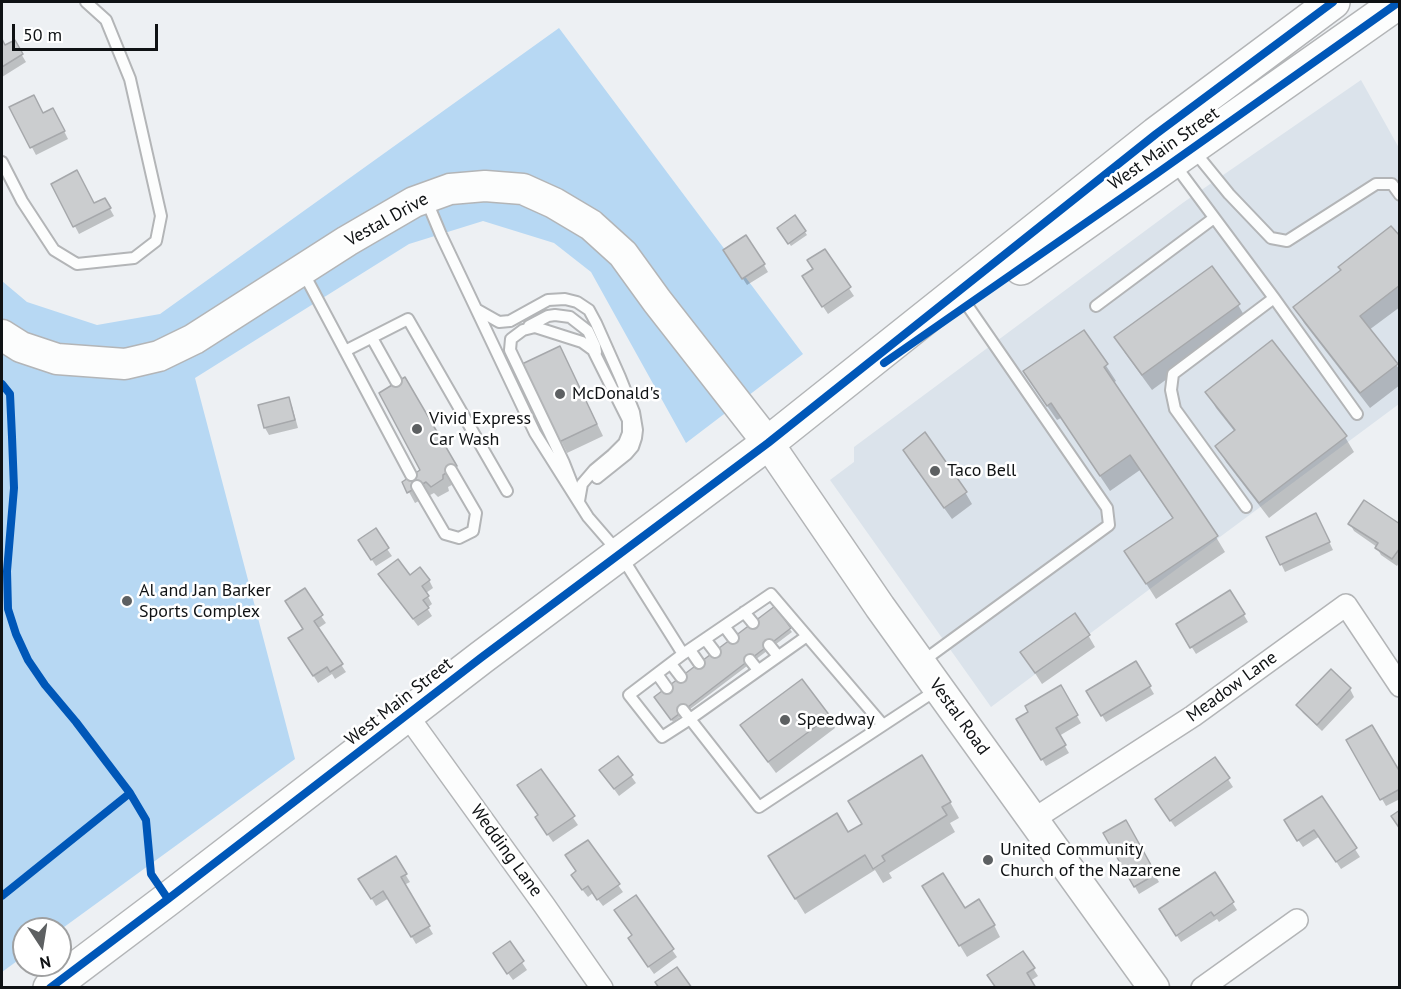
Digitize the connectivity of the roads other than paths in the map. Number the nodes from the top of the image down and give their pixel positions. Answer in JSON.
{"nodes":[{"id":1,"x":86,"y":2,"type":"edge"},
{"id":2,"x":1333,"y":2,"type":"edge"},
{"id":3,"x":1400,"y":2,"type":"edge"},
{"id":4,"x":1180,"y":141,"type":"junction"},
{"id":5,"x":2,"y":162,"type":"edge"},
{"id":6,"x":1400,"y":195,"type":"edge"},
{"id":7,"x":426,"y":197,"type":"junction"},
{"id":8,"x":1214,"y":218,"type":"junction"},
{"id":9,"x":302,"y":270,"type":"junction"},
{"id":10,"x":1274,"y":298,"type":"junction"},
{"id":11,"x":967,"y":305,"type":"junction"},
{"id":12,"x":1095,"y":306,"type":"dead end"},
{"id":13,"x":476,"y":309,"type":"junction"},
{"id":14,"x":524,"y":330,"type":"junction"},
{"id":15,"x":2,"y":335,"type":"edge"},
{"id":16,"x":372,"y":338,"type":"junction"},
{"id":17,"x":345,"y":351,"type":"junction"},
{"id":18,"x":599,"y":364,"type":"junction"},
{"id":19,"x":396,"y":381,"type":"dead end"},
{"id":20,"x":1356,"y":414,"type":"dead end"},
{"id":21,"x":768,"y":443,"type":"junction"},
{"id":22,"x":451,"y":470,"type":"dead end"},
{"id":23,"x":411,"y":475,"type":"dead end"},
{"id":24,"x":417,"y":486,"type":"dead end"},
{"id":25,"x":507,"y":491,"type":"dead end"},
{"id":26,"x":579,"y":501,"type":"junction"},
{"id":27,"x":1246,"y":507,"type":"dead end"},
{"id":28,"x":620,"y":554,"type":"junction"},
{"id":29,"x":744,"y":612,"type":"junction"},
{"id":30,"x":753,"y":623,"type":"dead end"},
{"id":31,"x":724,"y":626,"type":"junction"},
{"id":32,"x":807,"y":636,"type":"junction"},
{"id":33,"x":733,"y":638,"type":"dead end"},
{"id":34,"x":705,"y":639,"type":"junction"},
{"id":35,"x":769,"y":645,"type":"dead end"},
{"id":36,"x":687,"y":652,"type":"junction"},
{"id":37,"x":715,"y":652,"type":"dead end"},
{"id":38,"x":778,"y":657,"type":"junction"},
{"id":39,"x":750,"y":660,"type":"dead end"},
{"id":40,"x":699,"y":663,"type":"dead end"},
{"id":41,"x":920,"y":663,"type":"junction"},
{"id":42,"x":670,"y":664,"type":"junction"},
{"id":43,"x":758,"y":670,"type":"junction"},
{"id":44,"x":657,"y":674,"type":"junction"},
{"id":45,"x":731,"y":674,"type":"dead end"},
{"id":46,"x":681,"y":677,"type":"dead end"},
{"id":47,"x":738,"y":684,"type":"junction"},
{"id":48,"x":716,"y":686,"type":"dead end"},
{"id":49,"x":1400,"y":686,"type":"edge"},
{"id":50,"x":667,"y":688,"type":"dead end"},
{"id":51,"x":939,"y":688,"type":"junction"},
{"id":52,"x":723,"y":695,"type":"junction"},
{"id":53,"x":687,"y":714,"type":"junction"},
{"id":54,"x":407,"y":715,"type":"junction"},
{"id":55,"x":883,"y":725,"type":"junction"},
{"id":56,"x":1034,"y":819,"type":"junction"},
{"id":57,"x":1297,"y":920,"type":"dead end"},
{"id":58,"x":50,"y":987,"type":"edge"},
{"id":59,"x":602,"y":987,"type":"edge"},
{"id":60,"x":1154,"y":987,"type":"edge"},
{"id":61,"x":1202,"y":987,"type":"edge"}],
"edges":[{"from":1,"to":5,"type":"lane"},
{"from":2,"to":4,"type":"main road","name":"West Main Street"},
{"from":3,"to":4,"type":"main road","name":"West Main Street"},
{"from":4,"to":6,"type":"lane"},
{"from":4,"to":8,"type":"lane"},
{"from":4,"to":11,"type":"main road","name":"West Main Street"},
{"from":4,"to":21,"type":"main road","name":"West Main Street"},
{"from":7,"to":9,"type":"street","name":"Vestal Drive"},
{"from":7,"to":13,"type":"lane"},
{"from":7,"to":21,"type":"street","name":"Vestal Drive"},
{"from":8,"to":10,"type":"lane"},
{"from":8,"to":12,"type":"lane"},
{"from":9,"to":15,"type":"street","name":"Vestal Drive"},
{"from":9,"to":17,"type":"lane"},
{"from":10,"to":20,"type":"lane"},
{"from":10,"to":27,"type":"lane"},
{"from":11,"to":21,"type":"main road","name":"West Main Street"},
{"from":11,"to":41,"type":"lane"},
{"from":13,"to":26,"type":"lane"},
{"from":13,"to":26,"type":"lane"},
{"from":14,"to":18,"type":"lane"},
{"from":14,"to":18,"type":"lane"},
{"from":14,"to":26,"type":"lane"},
{"from":16,"to":17,"type":"lane"},
{"from":16,"to":19,"type":"lane"},
{"from":16,"to":25,"type":"lane"},
{"from":17,"to":23,"type":"lane"},
{"from":18,"to":26,"type":"lane"},
{"from":21,"to":28,"type":"main road","name":"West Main Street"},
{"from":21,"to":41,"type":"street","name":"Vestal Road"},
{"from":22,"to":24,"type":"lane"},
{"from":26,"to":28,"type":"lane"},
{"from":28,"to":36,"type":"lane"},
{"from":28,"to":54,"type":"main road","name":"West Main Street"},
{"from":29,"to":30,"type":"lane"},
{"from":29,"to":31,"type":"lane"},
{"from":29,"to":32,"type":"lane"},
{"from":31,"to":33,"type":"lane"},
{"from":31,"to":34,"type":"lane"},
{"from":32,"to":38,"type":"lane"},
{"from":32,"to":55,"type":"lane"},
{"from":34,"to":36,"type":"lane"},
{"from":34,"to":37,"type":"lane"},
{"from":35,"to":38,"type":"lane"},
{"from":36,"to":40,"type":"lane"},
{"from":36,"to":42,"type":"lane"},
{"from":38,"to":43,"type":"lane"},
{"from":39,"to":43,"type":"lane"},
{"from":41,"to":51,"type":"street","name":"Vestal Road"},
{"from":42,"to":44,"type":"lane"},
{"from":42,"to":46,"type":"lane"},
{"from":43,"to":47,"type":"lane"},
{"from":44,"to":50,"type":"lane"},
{"from":44,"to":53,"type":"lane"},
{"from":45,"to":47,"type":"lane"},
{"from":47,"to":52,"type":"lane"},
{"from":48,"to":52,"type":"lane"},
{"from":49,"to":56,"type":"street","name":"Meadow Lane"},
{"from":51,"to":55,"type":"lane"},
{"from":51,"to":56,"type":"street","name":"Vestal Road"},
{"from":52,"to":53,"type":"lane"},
{"from":53,"to":55,"type":"lane"},
{"from":54,"to":58,"type":"main road","name":"West Main Street"},
{"from":54,"to":59,"type":"street","name":"Wedding Lane"},
{"from":56,"to":60,"type":"street","name":"Vestal Road"},
{"from":57,"to":61,"type":"street"}]}
